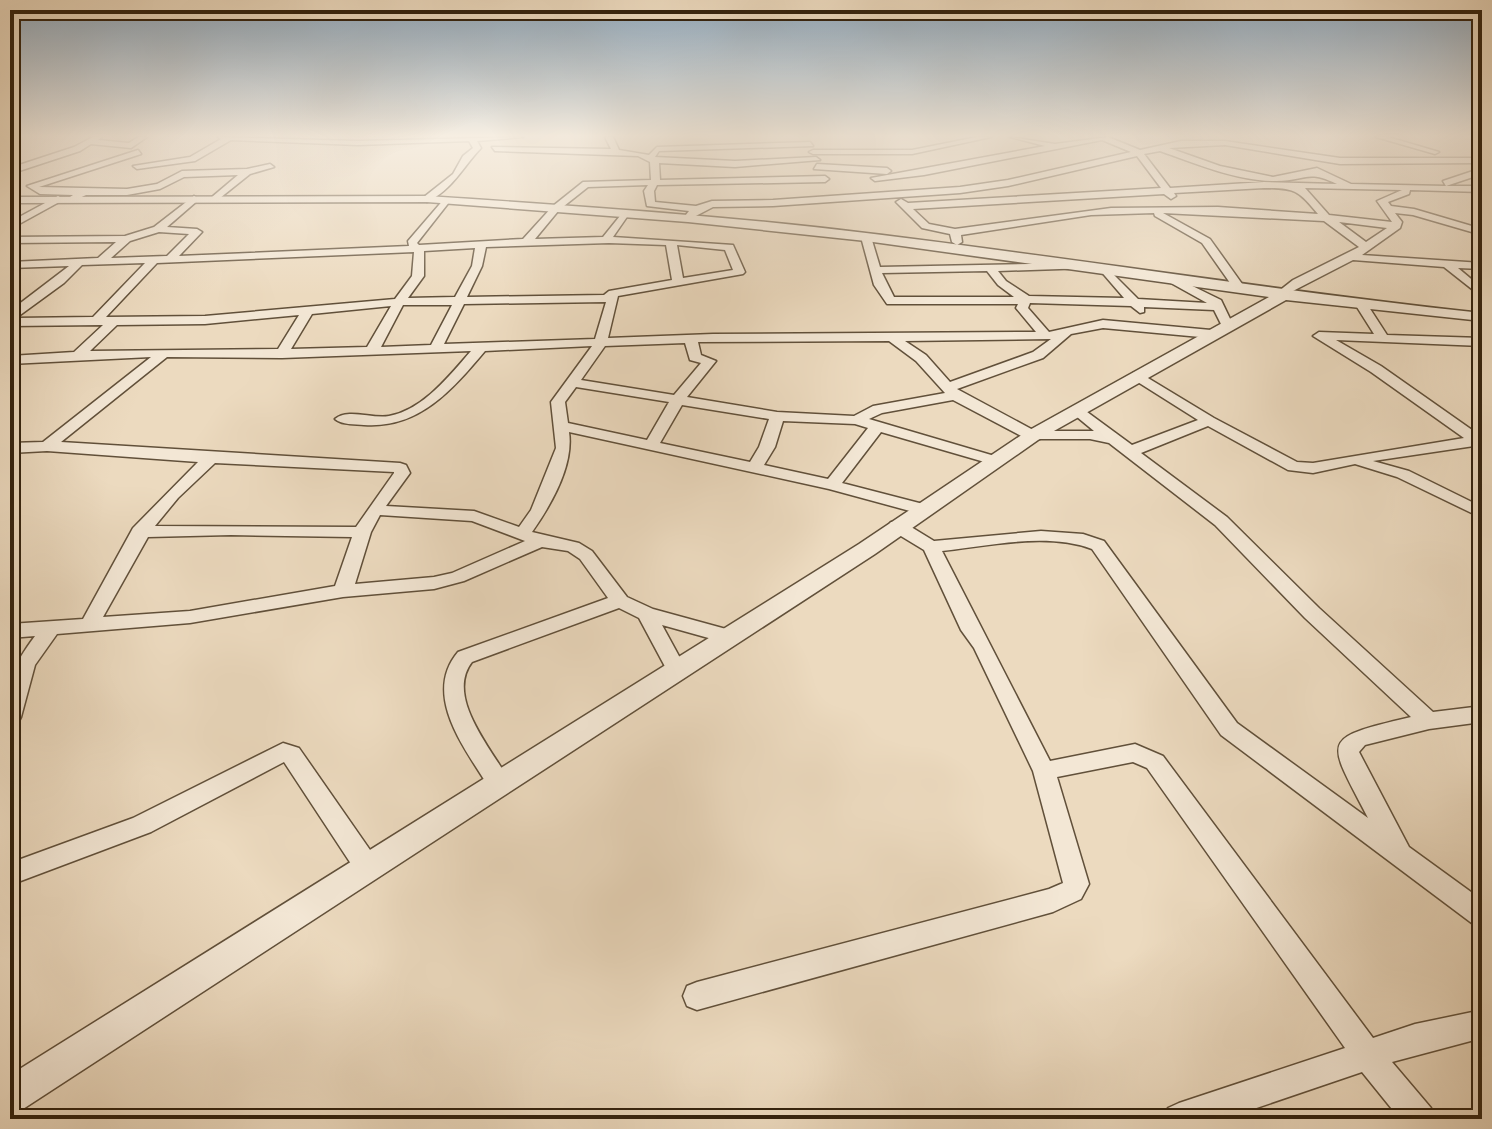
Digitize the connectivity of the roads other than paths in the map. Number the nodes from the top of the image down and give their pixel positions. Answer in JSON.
{"nodes":[{"id":1,"x":38,"y":190,"type":"edge"},
{"id":2,"x":90,"y":190,"type":"edge"},
{"id":3,"x":141,"y":190,"type":"edge"},
{"id":4,"x":226,"y":190,"type":"edge"},
{"id":5,"x":439,"y":190,"type":"edge"},
{"id":6,"x":579,"y":190,"type":"edge"},
{"id":7,"x":650,"y":190,"type":"edge"},
{"id":8,"x":831,"y":190,"type":"edge"},
{"id":9,"x":884,"y":190,"type":"edge"},
{"id":10,"x":960,"y":190,"type":"joint"},
{"id":11,"x":1084,"y":190,"type":"edge"},
{"id":12,"x":1167,"y":190,"type":"junction"},
{"id":13,"x":1173,"y":190,"type":"edge"},
{"id":14,"x":1300,"y":190,"type":"edge"},
{"id":15,"x":1356,"y":190,"type":"edge"},
{"id":16,"x":1415,"y":190,"type":"edge"},
{"id":17,"x":1092,"y":194,"type":"junction"},
{"id":18,"x":77,"y":195,"type":"junction"},
{"id":19,"x":888,"y":195,"type":"junction"},
{"id":20,"x":836,"y":198,"type":"junction"},
{"id":21,"x":194,"y":199,"type":"junction"},
{"id":22,"x":215,"y":199,"type":"junction"},
{"id":23,"x":427,"y":199,"type":"junction"},
{"id":24,"x":10,"y":200,"type":"edge"},
{"id":25,"x":445,"y":201,"type":"junction"},
{"id":26,"x":1008,"y":202,"type":"junction"},
{"id":27,"x":1388,"y":204,"type":"junction"},
{"id":28,"x":908,"y":206,"type":"junction"},
{"id":29,"x":556,"y":208,"type":"junction"},
{"id":30,"x":1152,"y":211,"type":"junction"},
{"id":31,"x":1181,"y":211,"type":"junction"},
{"id":32,"x":692,"y":213,"type":"junction"},
{"id":33,"x":624,"y":214,"type":"junction"},
{"id":34,"x":975,"y":214,"type":"junction"},
{"id":35,"x":1325,"y":217,"type":"junction"},
{"id":36,"x":1037,"y":223,"type":"junction"},
{"id":37,"x":10,"y":226,"type":"edge"},
{"id":38,"x":1396,"y":226,"type":"junction"},
{"id":39,"x":158,"y":229,"type":"junction"},
{"id":40,"x":955,"y":232,"type":"junction"},
{"id":41,"x":1482,"y":232,"type":"edge"},
{"id":42,"x":866,"y":237,"type":"junction"},
{"id":43,"x":126,"y":239,"type":"junction"},
{"id":44,"x":10,"y":240,"type":"edge"},
{"id":45,"x":527,"y":241,"type":"junction"},
{"id":46,"x":605,"y":241,"type":"junction"},
{"id":47,"x":671,"y":243,"type":"junction"},
{"id":48,"x":481,"y":244,"type":"junction"},
{"id":49,"x":1366,"y":247,"type":"junction"},
{"id":50,"x":415,"y":249,"type":"junction"},
{"id":51,"x":958,"y":249,"type":"junction"},
{"id":52,"x":1351,"y":257,"type":"junction"},
{"id":53,"x":171,"y":258,"type":"junction"},
{"id":54,"x":154,"y":260,"type":"junction"},
{"id":55,"x":101,"y":261,"type":"junction"},
{"id":56,"x":79,"y":262,"type":"junction"},
{"id":57,"x":10,"y":265,"type":"edge"},
{"id":58,"x":1448,"y":265,"type":"junction"},
{"id":59,"x":1087,"y":266,"type":"junction"},
{"id":60,"x":1482,"y":266,"type":"edge"},
{"id":61,"x":991,"y":269,"type":"junction"},
{"id":62,"x":1105,"y":269,"type":"junction"},
{"id":63,"x":876,"y":270,"type":"junction"},
{"id":64,"x":1168,"y":278,"type":"junction"},
{"id":65,"x":678,"y":282,"type":"junction"},
{"id":66,"x":1239,"y":288,"type":"junction"},
{"id":67,"x":1286,"y":294,"type":"junction"},
{"id":68,"x":1482,"y":294,"type":"edge"},
{"id":69,"x":613,"y":298,"type":"junction"},
{"id":70,"x":460,"y":300,"type":"junction"},
{"id":71,"x":1026,"y":300,"type":"junction"},
{"id":72,"x":399,"y":302,"type":"junction"},
{"id":73,"x":1135,"y":303,"type":"junction"},
{"id":74,"x":1361,"y":304,"type":"junction"},
{"id":75,"x":309,"y":309,"type":"junction"},
{"id":76,"x":1482,"y":317,"type":"edge"},
{"id":77,"x":98,"y":319,"type":"junction"},
{"id":78,"x":14,"y":320,"type":"edge"},
{"id":79,"x":115,"y":320,"type":"junction"},
{"id":80,"x":1219,"y":322,"type":"junction"},
{"id":81,"x":1155,"y":329,"type":"junction"},
{"id":82,"x":10,"y":333,"type":"edge"},
{"id":83,"x":1065,"y":334,"type":"junction"},
{"id":84,"x":1046,"y":336,"type":"junction"},
{"id":85,"x":892,"y":337,"type":"junction"},
{"id":86,"x":1382,"y":337,"type":"junction"},
{"id":87,"x":691,"y":340,"type":"junction"},
{"id":88,"x":1482,"y":342,"type":"edge"},
{"id":89,"x":600,"y":344,"type":"junction"},
{"id":90,"x":481,"y":347,"type":"junction"},
{"id":91,"x":436,"y":348,"type":"junction"},
{"id":92,"x":370,"y":352,"type":"junction"},
{"id":93,"x":79,"y":354,"type":"junction"},
{"id":94,"x":163,"y":354,"type":"junction"},
{"id":95,"x":282,"y":354,"type":"junction"},
{"id":96,"x":10,"y":360,"type":"edge"},
{"id":97,"x":1138,"y":376,"type":"junction"},
{"id":98,"x":570,"y":382,"type":"junction"},
{"id":99,"x":952,"y":391,"type":"junction"},
{"id":100,"x":677,"y":400,"type":"junction"},
{"id":101,"x":1078,"y":412,"type":"junction"},
{"id":102,"x":777,"y":416,"type":"junction"},
{"id":103,"x":342,"y":419,"type":"dead end"},
{"id":104,"x":856,"y":420,"type":"junction"},
{"id":105,"x":1209,"y":421,"type":"junction"},
{"id":106,"x":563,"y":426,"type":"junction"},
{"id":107,"x":876,"y":428,"type":"junction"},
{"id":108,"x":1032,"y":436,"type":"junction"},
{"id":109,"x":1480,"y":443,"type":"edge"},
{"id":110,"x":1123,"y":445,"type":"junction"},
{"id":111,"x":47,"y":446,"type":"junction"},
{"id":112,"x":651,"y":446,"type":"junction"},
{"id":113,"x":10,"y":448,"type":"edge"},
{"id":114,"x":211,"y":458,"type":"junction"},
{"id":115,"x":993,"y":460,"type":"junction"},
{"id":116,"x":1351,"y":461,"type":"junction"},
{"id":117,"x":754,"y":468,"type":"junction"},
{"id":118,"x":832,"y":485,"type":"junction"},
{"id":119,"x":921,"y":509,"type":"junction"},
{"id":120,"x":374,"y":510,"type":"junction"},
{"id":121,"x":1482,"y":513,"type":"edge"},
{"id":122,"x":897,"y":526,"type":"junction"},
{"id":123,"x":139,"y":532,"type":"junction"},
{"id":124,"x":362,"y":532,"type":"junction"},
{"id":125,"x":532,"y":537,"type":"junction"},
{"id":126,"x":931,"y":547,"type":"junction"},
{"id":127,"x":343,"y":591,"type":"junction"},
{"id":128,"x":620,"y":601,"type":"junction"},
{"id":129,"x":646,"y":614,"type":"junction"},
{"id":130,"x":91,"y":623,"type":"junction"},
{"id":131,"x":52,"y":626,"type":"junction"},
{"id":132,"x":10,"y":631,"type":"edge"},
{"id":133,"x":730,"y":637,"type":"junction"},
{"id":134,"x":676,"y":669,"type":"junction"},
{"id":135,"x":10,"y":717,"type":"edge"},
{"id":136,"x":1479,"y":717,"type":"edge"},
{"id":137,"x":1429,"y":721,"type":"junction"},
{"id":138,"x":1044,"y":771,"type":"junction"},
{"id":139,"x":500,"y":785,"type":"junction"},
{"id":140,"x":1401,"y":856,"type":"junction"},
{"id":141,"x":368,"y":868,"type":"junction"},
{"id":142,"x":10,"y":874,"type":"edge"},
{"id":143,"x":1482,"y":915,"type":"edge"},
{"id":144,"x":697,"y":996,"type":"dead end"},
{"id":145,"x":1482,"y":1024,"type":"edge"},
{"id":146,"x":1368,"y":1056,"type":"junction"},
{"id":147,"x":10,"y":1096,"type":"edge"},
{"id":148,"x":1179,"y":1119,"type":"edge"},
{"id":149,"x":1420,"y":1119,"type":"edge"}],
"edges":[{"from":1,"to":18,"type":"street"},
{"from":2,"to":18,"type":"street"},
{"from":3,"to":18,"type":"street"},
{"from":4,"to":22,"type":"street"},
{"from":5,"to":23,"type":"street"},
{"from":6,"to":29,"type":"street"},
{"from":7,"to":32,"type":"street"},
{"from":8,"to":20,"type":"street"},
{"from":9,"to":19,"type":"street"},
{"from":10,"to":19,"type":"street"},
{"from":10,"to":34,"type":"street"},
{"from":11,"to":17,"type":"street"},
{"from":12,"to":13,"type":"street"},
{"from":12,"to":17,"type":"street"},
{"from":12,"to":31,"type":"street"},
{"from":14,"to":35,"type":"street"},
{"from":15,"to":27,"type":"street"},
{"from":16,"to":27,"type":"street"},
{"from":17,"to":26,"type":"street"},
{"from":18,"to":21,"type":"street"},
{"from":18,"to":24,"type":"street"},
{"from":18,"to":37,"type":"street"},
{"from":19,"to":20,"type":"street"},
{"from":19,"to":28,"type":"street"},
{"from":20,"to":32,"type":"street"},
{"from":21,"to":22,"type":"street"},
{"from":21,"to":39,"type":"street"},
{"from":22,"to":23,"type":"street"},
{"from":23,"to":25,"type":"street"},
{"from":25,"to":29,"type":"street"},
{"from":25,"to":50,"type":"street"},
{"from":26,"to":34,"type":"street"},
{"from":26,"to":36,"type":"street"},
{"from":27,"to":38,"type":"street"},
{"from":27,"to":41,"type":"street"},
{"from":28,"to":34,"type":"street"},
{"from":28,"to":40,"type":"street"},
{"from":29,"to":33,"type":"street"},
{"from":29,"to":45,"type":"street"},
{"from":30,"to":31,"type":"street"},
{"from":30,"to":36,"type":"street"},
{"from":30,"to":66,"type":"street"},
{"from":31,"to":35,"type":"street"},
{"from":32,"to":33,"type":"street"},
{"from":32,"to":42,"type":"street"},
{"from":33,"to":46,"type":"street"},
{"from":34,"to":36,"type":"street"},
{"from":34,"to":40,"type":"street"},
{"from":35,"to":38,"type":"street"},
{"from":35,"to":49,"type":"street"},
{"from":38,"to":49,"type":"street"},
{"from":39,"to":43,"type":"street"},
{"from":39,"to":53,"type":"street"},
{"from":40,"to":51,"type":"street"},
{"from":42,"to":51,"type":"street"},
{"from":42,"to":63,"type":"street"},
{"from":43,"to":44,"type":"street"},
{"from":43,"to":55,"type":"street"},
{"from":45,"to":46,"type":"street"},
{"from":45,"to":48,"type":"street"},
{"from":46,"to":47,"type":"street"},
{"from":47,"to":65,"type":"street"},
{"from":47,"to":65,"type":"street"},
{"from":48,"to":50,"type":"street"},
{"from":48,"to":70,"type":"street"},
{"from":49,"to":52,"type":"street"},
{"from":50,"to":53,"type":"street"},
{"from":50,"to":72,"type":"street"},
{"from":51,"to":59,"type":"street"},
{"from":52,"to":58,"type":"street"},
{"from":52,"to":67,"type":"street"},
{"from":53,"to":54,"type":"street"},
{"from":54,"to":55,"type":"street"},
{"from":54,"to":77,"type":"street"},
{"from":55,"to":56,"type":"street"},
{"from":56,"to":57,"type":"street"},
{"from":56,"to":78,"type":"street"},
{"from":58,"to":60,"type":"street"},
{"from":58,"to":68,"type":"street"},
{"from":59,"to":61,"type":"street"},
{"from":59,"to":62,"type":"street"},
{"from":61,"to":63,"type":"street"},
{"from":61,"to":71,"type":"street"},
{"from":62,"to":64,"type":"street"},
{"from":62,"to":73,"type":"street"},
{"from":63,"to":71,"type":"street"},
{"from":64,"to":66,"type":"street"},
{"from":64,"to":80,"type":"street"},
{"from":65,"to":69,"type":"street"},
{"from":66,"to":67,"type":"street"},
{"from":67,"to":74,"type":"street"},
{"from":67,"to":80,"type":"street"},
{"from":69,"to":70,"type":"street"},
{"from":69,"to":89,"type":"street"},
{"from":70,"to":72,"type":"street"},
{"from":70,"to":91,"type":"street"},
{"from":71,"to":73,"type":"street"},
{"from":71,"to":84,"type":"street"},
{"from":72,"to":75,"type":"street"},
{"from":72,"to":92,"type":"street"},
{"from":73,"to":80,"type":"street"},
{"from":73,"to":81,"type":"street"},
{"from":74,"to":76,"type":"street"},
{"from":74,"to":86,"type":"street"},
{"from":75,"to":79,"type":"street"},
{"from":75,"to":95,"type":"street"},
{"from":77,"to":78,"type":"street"},
{"from":77,"to":79,"type":"street"},
{"from":78,"to":82,"type":"street"},
{"from":79,"to":93,"type":"street"},
{"from":80,"to":81,"type":"street"},
{"from":80,"to":97,"type":"street"},
{"from":81,"to":83,"type":"street"},
{"from":83,"to":84,"type":"street"},
{"from":83,"to":99,"type":"street"},
{"from":84,"to":85,"type":"street"},
{"from":85,"to":87,"type":"street"},
{"from":85,"to":99,"type":"street"},
{"from":86,"to":88,"type":"street"},
{"from":86,"to":109,"type":"street"},
{"from":87,"to":89,"type":"street"},
{"from":87,"to":100,"type":"street"},
{"from":89,"to":90,"type":"street"},
{"from":89,"to":98,"type":"street"},
{"from":90,"to":91,"type":"street"},
{"from":90,"to":103,"type":"street"},
{"from":91,"to":92,"type":"street"},
{"from":92,"to":95,"type":"street"},
{"from":93,"to":94,"type":"street"},
{"from":93,"to":96,"type":"street"},
{"from":94,"to":95,"type":"street"},
{"from":94,"to":111,"type":"street"},
{"from":97,"to":101,"type":"street"},
{"from":97,"to":105,"type":"street"},
{"from":98,"to":100,"type":"street"},
{"from":98,"to":106,"type":"street"},
{"from":99,"to":104,"type":"street"},
{"from":99,"to":108,"type":"street"},
{"from":100,"to":102,"type":"street"},
{"from":100,"to":112,"type":"street"},
{"from":101,"to":108,"type":"street"},
{"from":101,"to":110,"type":"street"},
{"from":102,"to":104,"type":"street"},
{"from":102,"to":117,"type":"street"},
{"from":104,"to":107,"type":"street"},
{"from":105,"to":110,"type":"street"},
{"from":105,"to":116,"type":"street"},
{"from":106,"to":112,"type":"street"},
{"from":106,"to":125,"type":"street"},
{"from":107,"to":115,"type":"street"},
{"from":107,"to":118,"type":"street"},
{"from":108,"to":110,"type":"street"},
{"from":108,"to":115,"type":"street"},
{"from":109,"to":116,"type":"street"},
{"from":110,"to":137,"type":"street"},
{"from":111,"to":113,"type":"street"},
{"from":111,"to":114,"type":"street"},
{"from":112,"to":117,"type":"street"},
{"from":114,"to":120,"type":"street"},
{"from":114,"to":123,"type":"street"},
{"from":115,"to":119,"type":"street"},
{"from":116,"to":121,"type":"street"},
{"from":117,"to":118,"type":"street"},
{"from":118,"to":119,"type":"street"},
{"from":119,"to":122,"type":"street"},
{"from":120,"to":124,"type":"street"},
{"from":120,"to":125,"type":"street"},
{"from":122,"to":126,"type":"street"},
{"from":122,"to":133,"type":"street"},
{"from":123,"to":124,"type":"street"},
{"from":123,"to":130,"type":"street"},
{"from":124,"to":127,"type":"street"},
{"from":125,"to":127,"type":"street"},
{"from":125,"to":128,"type":"street"},
{"from":126,"to":138,"type":"street"},
{"from":126,"to":140,"type":"street"},
{"from":127,"to":130,"type":"street"},
{"from":128,"to":129,"type":"street"},
{"from":128,"to":139,"type":"street"},
{"from":129,"to":133,"type":"street"},
{"from":129,"to":134,"type":"street"},
{"from":130,"to":131,"type":"street"},
{"from":131,"to":132,"type":"street"},
{"from":131,"to":135,"type":"street"},
{"from":133,"to":134,"type":"street"},
{"from":134,"to":139,"type":"street"},
{"from":136,"to":137,"type":"street"},
{"from":137,"to":140,"type":"street"},
{"from":138,"to":144,"type":"street"},
{"from":138,"to":146,"type":"street"},
{"from":139,"to":141,"type":"street"},
{"from":140,"to":143,"type":"street"},
{"from":141,"to":142,"type":"street"},
{"from":141,"to":147,"type":"street"},
{"from":145,"to":146,"type":"street"},
{"from":146,"to":148,"type":"street"},
{"from":146,"to":149,"type":"street"}]}
